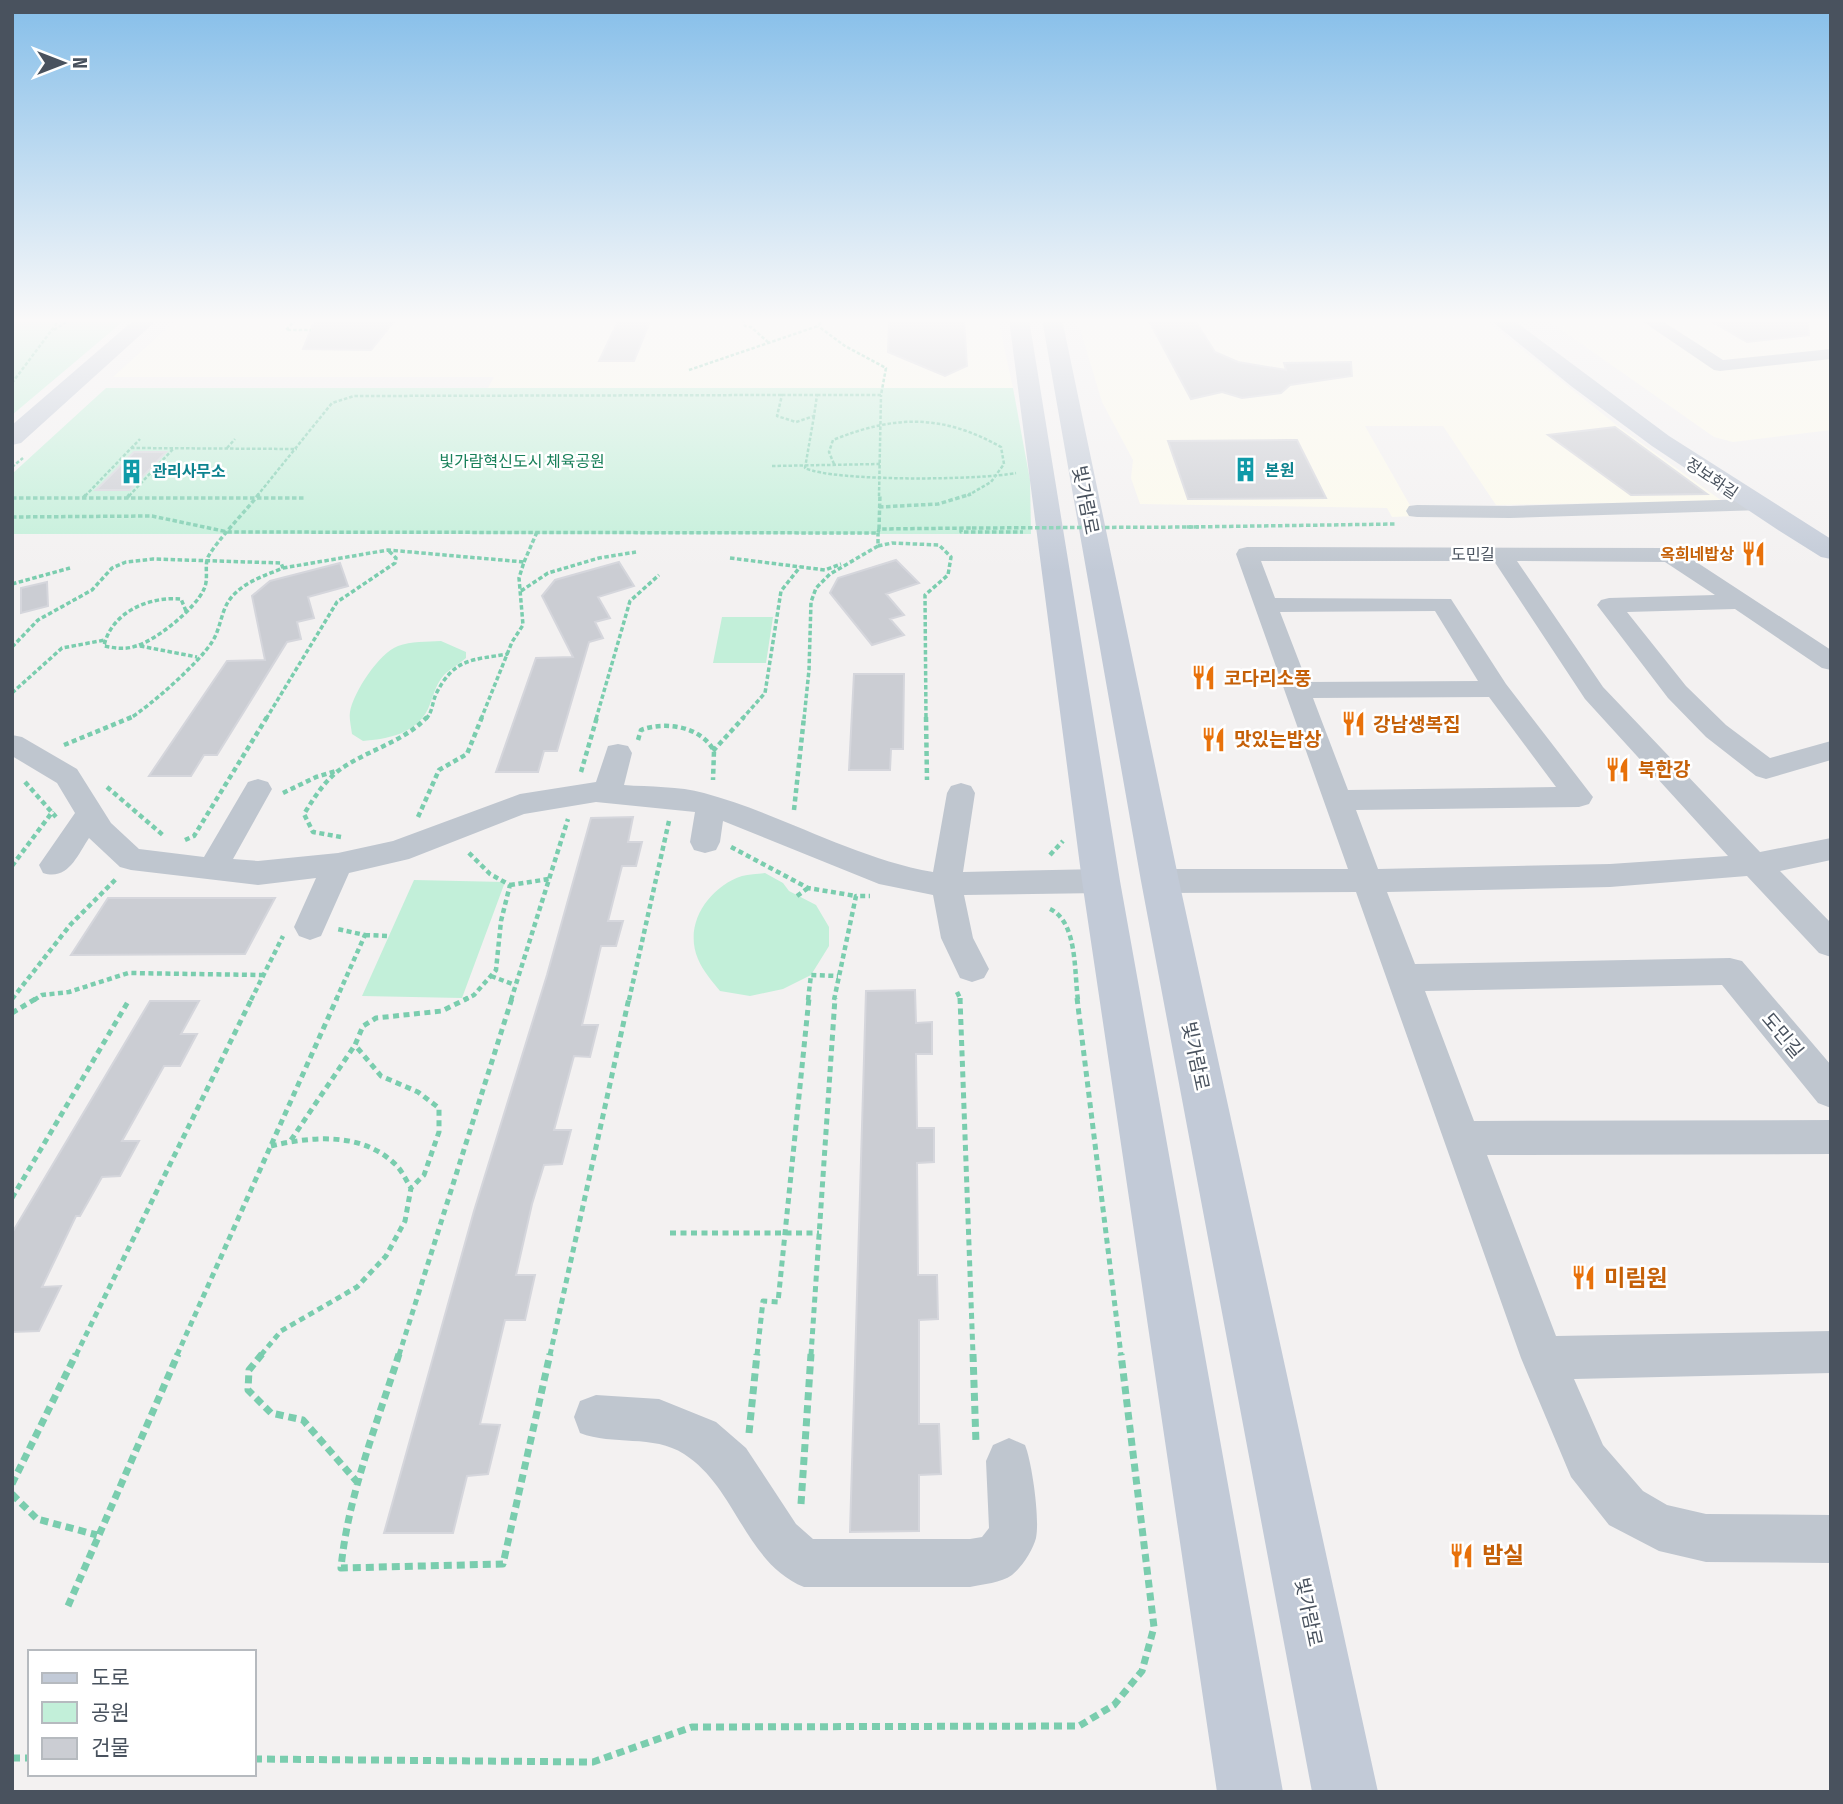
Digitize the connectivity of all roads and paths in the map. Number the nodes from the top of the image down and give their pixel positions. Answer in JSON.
{"nodes":[{"id":1,"x":52,"y":403,"type":"edge"},
{"id":2,"x":332,"y":403,"type":"edge"},
{"id":3,"x":780,"y":403,"type":"edge"},
{"id":4,"x":816,"y":403,"type":"edge"},
{"id":5,"x":881,"y":403,"type":"edge"},
{"id":6,"x":1030,"y":403,"type":"edge"},
{"id":7,"x":1068,"y":403,"type":"edge"},
{"id":8,"x":1605,"y":403,"type":"edge"},
{"id":9,"x":814,"y":416,"type":"junction"},
{"id":10,"x":881,"y":424,"type":"junction"},
{"id":11,"x":12,"y":438,"type":"edge"},
{"id":12,"x":140,"y":439,"type":"dead end"},
{"id":13,"x":235,"y":439,"type":"dead end"},
{"id":14,"x":131,"y":449,"type":"junction"},
{"id":15,"x":173,"y":449,"type":"junction"},
{"id":16,"x":226,"y":449,"type":"junction"},
{"id":17,"x":297,"y":449,"type":"junction"},
{"id":18,"x":834,"y":464,"type":"junction"},
{"id":19,"x":880,"y":464,"type":"junction"},
{"id":20,"x":772,"y":466,"type":"dead end"},
{"id":21,"x":805,"y":466,"type":"junction"},
{"id":22,"x":1024,"y":471,"type":"dead end"},
{"id":23,"x":880,"y":477,"type":"junction"},
{"id":24,"x":993,"y":478,"type":"junction"},
{"id":25,"x":12,"y":498,"type":"edge"},
{"id":26,"x":82,"y":498,"type":"junction"},
{"id":27,"x":126,"y":498,"type":"junction"},
{"id":28,"x":256,"y":498,"type":"junction"},
{"id":29,"x":304,"y":498,"type":"dead end"},
{"id":30,"x":1754,"y":505,"type":"junction"},
{"id":31,"x":879,"y":507,"type":"junction"},
{"id":32,"x":1417,"y":511,"type":"dead end"},
{"id":33,"x":12,"y":517,"type":"edge"},
{"id":34,"x":1199,"y":527,"type":"dead end"},
{"id":35,"x":961,"y":528,"type":"junction"},
{"id":36,"x":878,"y":531,"type":"junction"},
{"id":37,"x":228,"y":532,"type":"junction"},
{"id":38,"x":537,"y":532,"type":"junction"},
{"id":39,"x":1023,"y":532,"type":"dead end"},
{"id":40,"x":878,"y":546,"type":"junction"},
{"id":41,"x":388,"y":551,"type":"junction"},
{"id":42,"x":1831,"y":551,"type":"edge"},
{"id":43,"x":636,"y":552,"type":"dead end"},
{"id":44,"x":1500,"y":554,"type":"junction"},
{"id":45,"x":730,"y":558,"type":"dead end"},
{"id":46,"x":207,"y":559,"type":"junction"},
{"id":47,"x":524,"y":562,"type":"junction"},
{"id":48,"x":845,"y":562,"type":"junction"},
{"id":49,"x":800,"y":567,"type":"junction"},
{"id":50,"x":70,"y":568,"type":"dead end"},
{"id":51,"x":283,"y":568,"type":"junction"},
{"id":52,"x":659,"y":575,"type":"dead end"},
{"id":53,"x":12,"y":584,"type":"edge"},
{"id":54,"x":521,"y":592,"type":"junction"},
{"id":55,"x":1740,"y":602,"type":"junction"},
{"id":56,"x":1266,"y":605,"type":"junction"},
{"id":57,"x":186,"y":611,"type":"junction"},
{"id":58,"x":105,"y":640,"type":"junction"},
{"id":59,"x":137,"y":646,"type":"junction"},
{"id":60,"x":12,"y":647,"type":"edge"},
{"id":61,"x":508,"y":654,"type":"junction"},
{"id":62,"x":198,"y":657,"type":"junction"},
{"id":63,"x":1831,"y":662,"type":"edge"},
{"id":64,"x":1496,"y":689,"type":"junction"},
{"id":65,"x":1298,"y":690,"type":"junction"},
{"id":66,"x":12,"y":693,"type":"edge"},
{"id":67,"x":12,"y":744,"type":"edge"},
{"id":68,"x":627,"y":750,"type":"joint"},
{"id":69,"x":1831,"y":750,"type":"edge"},
{"id":70,"x":713,"y":751,"type":"junction"},
{"id":71,"x":72,"y":755,"type":"dead end"},
{"id":72,"x":40,"y":759,"type":"junction"},
{"id":73,"x":340,"y":770,"type":"junction"},
{"id":74,"x":580,"y":776,"type":"dead end"},
{"id":75,"x":927,"y":780,"type":"dead end"},
{"id":76,"x":103,"y":783,"type":"dead end"},
{"id":77,"x":268,"y":793,"type":"joint"},
{"id":78,"x":607,"y":793,"type":"junction"},
{"id":79,"x":961,"y":793,"type":"dead end"},
{"id":80,"x":1338,"y":800,"type":"junction"},
{"id":81,"x":783,"y":806,"type":"dead end"},
{"id":82,"x":571,"y":808,"type":"dead end"},
{"id":83,"x":53,"y":811,"type":"junction"},
{"id":84,"x":90,"y":814,"type":"junction"},
{"id":85,"x":711,"y":815,"type":"junction"},
{"id":86,"x":413,"y":828,"type":"dead end"},
{"id":87,"x":166,"y":839,"type":"dead end"},
{"id":88,"x":175,"y":840,"type":"dead end"},
{"id":89,"x":461,"y":845,"type":"dead end"},
{"id":90,"x":1831,"y":849,"type":"edge"},
{"id":91,"x":346,"y":852,"type":"junction"},
{"id":92,"x":62,"y":854,"type":"junction"},
{"id":93,"x":1753,"y":863,"type":"junction"},
{"id":94,"x":12,"y":866,"type":"edge"},
{"id":95,"x":212,"y":870,"type":"junction"},
{"id":96,"x":549,"y":879,"type":"junction"},
{"id":97,"x":1101,"y":881,"type":"junction"},
{"id":98,"x":1160,"y":881,"type":"junction"},
{"id":99,"x":1367,"y":881,"type":"junction"},
{"id":100,"x":946,"y":884,"type":"junction"},
{"id":101,"x":510,"y":885,"type":"junction"},
{"id":102,"x":808,"y":888,"type":"junction"},
{"id":103,"x":797,"y":895,"type":"dead end"},
{"id":104,"x":856,"y":896,"type":"junction"},
{"id":105,"x":882,"y":898,"type":"dead end"},
{"id":106,"x":308,"y":927,"type":"junction"},
{"id":107,"x":365,"y":935,"type":"junction"},
{"id":108,"x":389,"y":936,"type":"dead end"},
{"id":109,"x":1831,"y":944,"type":"edge"},
{"id":110,"x":264,"y":975,"type":"junction"},
{"id":111,"x":491,"y":976,"type":"junction"},
{"id":112,"x":838,"y":976,"type":"junction"},
{"id":113,"x":1404,"y":978,"type":"junction"},
{"id":114,"x":964,"y":979,"type":"joint"},
{"id":115,"x":515,"y":985,"type":"junction"},
{"id":116,"x":12,"y":999,"type":"edge"},
{"id":117,"x":129,"y":1000,"type":"dead end"},
{"id":118,"x":12,"y":1013,"type":"edge"},
{"id":119,"x":355,"y":1045,"type":"junction"},
{"id":120,"x":1831,"y":1092,"type":"edge"},
{"id":121,"x":1831,"y":1137,"type":"edge"},
{"id":122,"x":1461,"y":1138,"type":"junction"},
{"id":123,"x":291,"y":1140,"type":"junction"},
{"id":124,"x":270,"y":1147,"type":"junction"},
{"id":125,"x":411,"y":1188,"type":"junction"},
{"id":126,"x":12,"y":1198,"type":"edge"},
{"id":127,"x":670,"y":1233,"type":"dead end"},
{"id":128,"x":784,"y":1233,"type":"junction"},
{"id":129,"x":819,"y":1233,"type":"junction"},
{"id":130,"x":1831,"y":1352,"type":"edge"},
{"id":131,"x":1543,"y":1357,"type":"junction"},
{"id":132,"x":596,"y":1417,"type":"dead end"},
{"id":133,"x":748,"y":1448,"type":"dead end"},
{"id":134,"x":993,"y":1456,"type":"joint"},
{"id":135,"x":12,"y":1484,"type":"edge"},
{"id":136,"x":358,"y":1485,"type":"junction"},
{"id":137,"x":12,"y":1494,"type":"edge"},
{"id":138,"x":800,"y":1506,"type":"dead end"},
{"id":139,"x":97,"y":1535,"type":"junction"},
{"id":140,"x":1831,"y":1539,"type":"edge"},
{"id":141,"x":68,"y":1606,"type":"dead end"},
{"id":142,"x":1251,"y":1792,"type":"edge"},
{"id":143,"x":1345,"y":1792,"type":"edge"}],
"edges":[{"from":1,"to":11,"type":"main road"},
{"from":2,"to":17,"type":"path"},
{"from":3,"to":9,"type":"path"},
{"from":4,"to":9,"type":"path"},
{"from":5,"to":10,"type":"path"},
{"from":6,"to":97,"type":"main road","name":"빛가람로"},
{"from":7,"to":98,"type":"main road","name":"빛가람로"},
{"from":8,"to":30,"type":"main road","name":"정보화길"},
{"from":9,"to":21,"type":"path"},
{"from":10,"to":18,"type":"path"},
{"from":10,"to":19,"type":"path"},
{"from":10,"to":24,"type":"path"},
{"from":12,"to":14,"type":"path"},
{"from":13,"to":16,"type":"path"},
{"from":14,"to":15,"type":"path"},
{"from":14,"to":26,"type":"path"},
{"from":15,"to":16,"type":"path"},
{"from":15,"to":27,"type":"path"},
{"from":16,"to":17,"type":"path"},
{"from":17,"to":28,"type":"path"},
{"from":18,"to":19,"type":"path"},
{"from":18,"to":21,"type":"path"},
{"from":19,"to":23,"type":"path"},
{"from":20,"to":21,"type":"path"},
{"from":21,"to":23,"type":"path"},
{"from":22,"to":24,"type":"path"},
{"from":23,"to":24,"type":"path"},
{"from":23,"to":31,"type":"path"},
{"from":24,"to":31,"type":"path"},
{"from":25,"to":26,"type":"path"},
{"from":26,"to":27,"type":"path"},
{"from":27,"to":28,"type":"path"},
{"from":28,"to":29,"type":"path"},
{"from":28,"to":37,"type":"path"},
{"from":30,"to":32,"type":"street"},
{"from":30,"to":42,"type":"main road","name":"정보화길"},
{"from":31,"to":36,"type":"path"},
{"from":33,"to":37,"type":"path"},
{"from":34,"to":35,"type":"path","bridge":true},
{"from":35,"to":36,"type":"path"},
{"from":35,"to":39,"type":"path"},
{"from":36,"to":38,"type":"path"},
{"from":36,"to":40,"type":"path"},
{"from":37,"to":38,"type":"path"},
{"from":37,"to":46,"type":"path"},
{"from":38,"to":47,"type":"path"},
{"from":40,"to":48,"type":"path"},
{"from":40,"to":75,"type":"path"},
{"from":41,"to":47,"type":"path"},
{"from":41,"to":51,"type":"path"},
{"from":41,"to":88,"type":"path"},
{"from":43,"to":54,"type":"path"},
{"from":44,"to":55,"type":"street","name":"도민길"},
{"from":44,"to":56,"type":"street","name":"도민길"},
{"from":44,"to":93,"type":"street"},
{"from":45,"to":49,"type":"path"},
{"from":46,"to":51,"type":"path"},
{"from":46,"to":57,"type":"path"},
{"from":46,"to":60,"type":"path"},
{"from":47,"to":54,"type":"path"},
{"from":48,"to":49,"type":"path"},
{"from":48,"to":81,"type":"path"},
{"from":49,"to":70,"type":"path"},
{"from":50,"to":53,"type":"path"},
{"from":51,"to":62,"type":"path"},
{"from":52,"to":74,"type":"path"},
{"from":54,"to":61,"type":"path"},
{"from":55,"to":63,"type":"street","name":"도민길"},
{"from":55,"to":69,"type":"street"},
{"from":56,"to":64,"type":"street"},
{"from":56,"to":65,"type":"street","name":"도민길"},
{"from":57,"to":58,"type":"path"},
{"from":57,"to":59,"type":"path"},
{"from":58,"to":59,"type":"path"},
{"from":58,"to":66,"type":"path"},
{"from":59,"to":62,"type":"path"},
{"from":61,"to":73,"type":"path"},
{"from":61,"to":86,"type":"path"},
{"from":62,"to":71,"type":"path"},
{"from":64,"to":65,"type":"street"},
{"from":64,"to":80,"type":"street"},
{"from":65,"to":80,"type":"street","name":"도민길"},
{"from":67,"to":72,"type":"street"},
{"from":68,"to":70,"type":"path"},
{"from":68,"to":78,"type":"street"},
{"from":70,"to":85,"type":"path"},
{"from":72,"to":83,"type":"path"},
{"from":72,"to":84,"type":"street"},
{"from":73,"to":77,"type":"path"},
{"from":73,"to":91,"type":"path"},
{"from":76,"to":87,"type":"path"},
{"from":77,"to":95,"type":"street"},
{"from":78,"to":85,"type":"street"},
{"from":78,"to":91,"type":"street"},
{"from":79,"to":100,"type":"street"},
{"from":80,"to":99,"type":"street","name":"도민길"},
{"from":82,"to":96,"type":"path"},
{"from":83,"to":92,"type":"path"},
{"from":83,"to":94,"type":"path"},
{"from":84,"to":92,"type":"street"},
{"from":84,"to":95,"type":"street"},
{"from":85,"to":100,"type":"street"},
{"from":85,"to":102,"type":"path"},
{"from":85,"to":136,"type":"path"},
{"from":89,"to":101,"type":"path"},
{"from":90,"to":93,"type":"street"},
{"from":91,"to":95,"type":"street"},
{"from":91,"to":106,"type":"street"},
{"from":92,"to":116,"type":"path"},
{"from":93,"to":99,"type":"street"},
{"from":93,"to":109,"type":"street"},
{"from":96,"to":101,"type":"path"},
{"from":96,"to":115,"type":"path"},
{"from":97,"to":100,"type":"street"},
{"from":97,"to":142,"type":"main road","name":"빛가람로"},
{"from":98,"to":99,"type":"street"},
{"from":98,"to":143,"type":"main road","name":"빛가람로"},
{"from":99,"to":113,"type":"street","name":"도민길"},
{"from":100,"to":114,"type":"street"},
{"from":101,"to":111,"type":"path"},
{"from":102,"to":103,"type":"path"},
{"from":102,"to":104,"type":"path"},
{"from":104,"to":105,"type":"path"},
{"from":104,"to":112,"type":"path"},
{"from":106,"to":107,"type":"path"},
{"from":106,"to":110,"type":"path"},
{"from":107,"to":108,"type":"path"},
{"from":107,"to":124,"type":"path"},
{"from":110,"to":118,"type":"path"},
{"from":110,"to":135,"type":"path"},
{"from":111,"to":115,"type":"path"},
{"from":111,"to":119,"type":"path"},
{"from":112,"to":128,"type":"path"},
{"from":112,"to":129,"type":"path"},
{"from":113,"to":120,"type":"street","name":"도민길"},
{"from":113,"to":122,"type":"street","name":"도민길"},
{"from":114,"to":134,"type":"path"},
{"from":115,"to":136,"type":"path"},
{"from":117,"to":126,"type":"path"},
{"from":119,"to":123,"type":"path"},
{"from":119,"to":125,"type":"path"},
{"from":121,"to":122,"type":"street"},
{"from":122,"to":131,"type":"street","name":"도민길"},
{"from":123,"to":124,"type":"path"},
{"from":123,"to":125,"type":"path"},
{"from":124,"to":139,"type":"path"},
{"from":125,"to":136,"type":"path"},
{"from":127,"to":128,"type":"path"},
{"from":128,"to":129,"type":"path"},
{"from":128,"to":133,"type":"path"},
{"from":129,"to":138,"type":"path"},
{"from":130,"to":131,"type":"street"},
{"from":131,"to":140,"type":"street","name":"도민길"},
{"from":132,"to":134,"type":"street"},
{"from":137,"to":139,"type":"path"},
{"from":139,"to":141,"type":"path"}]}
